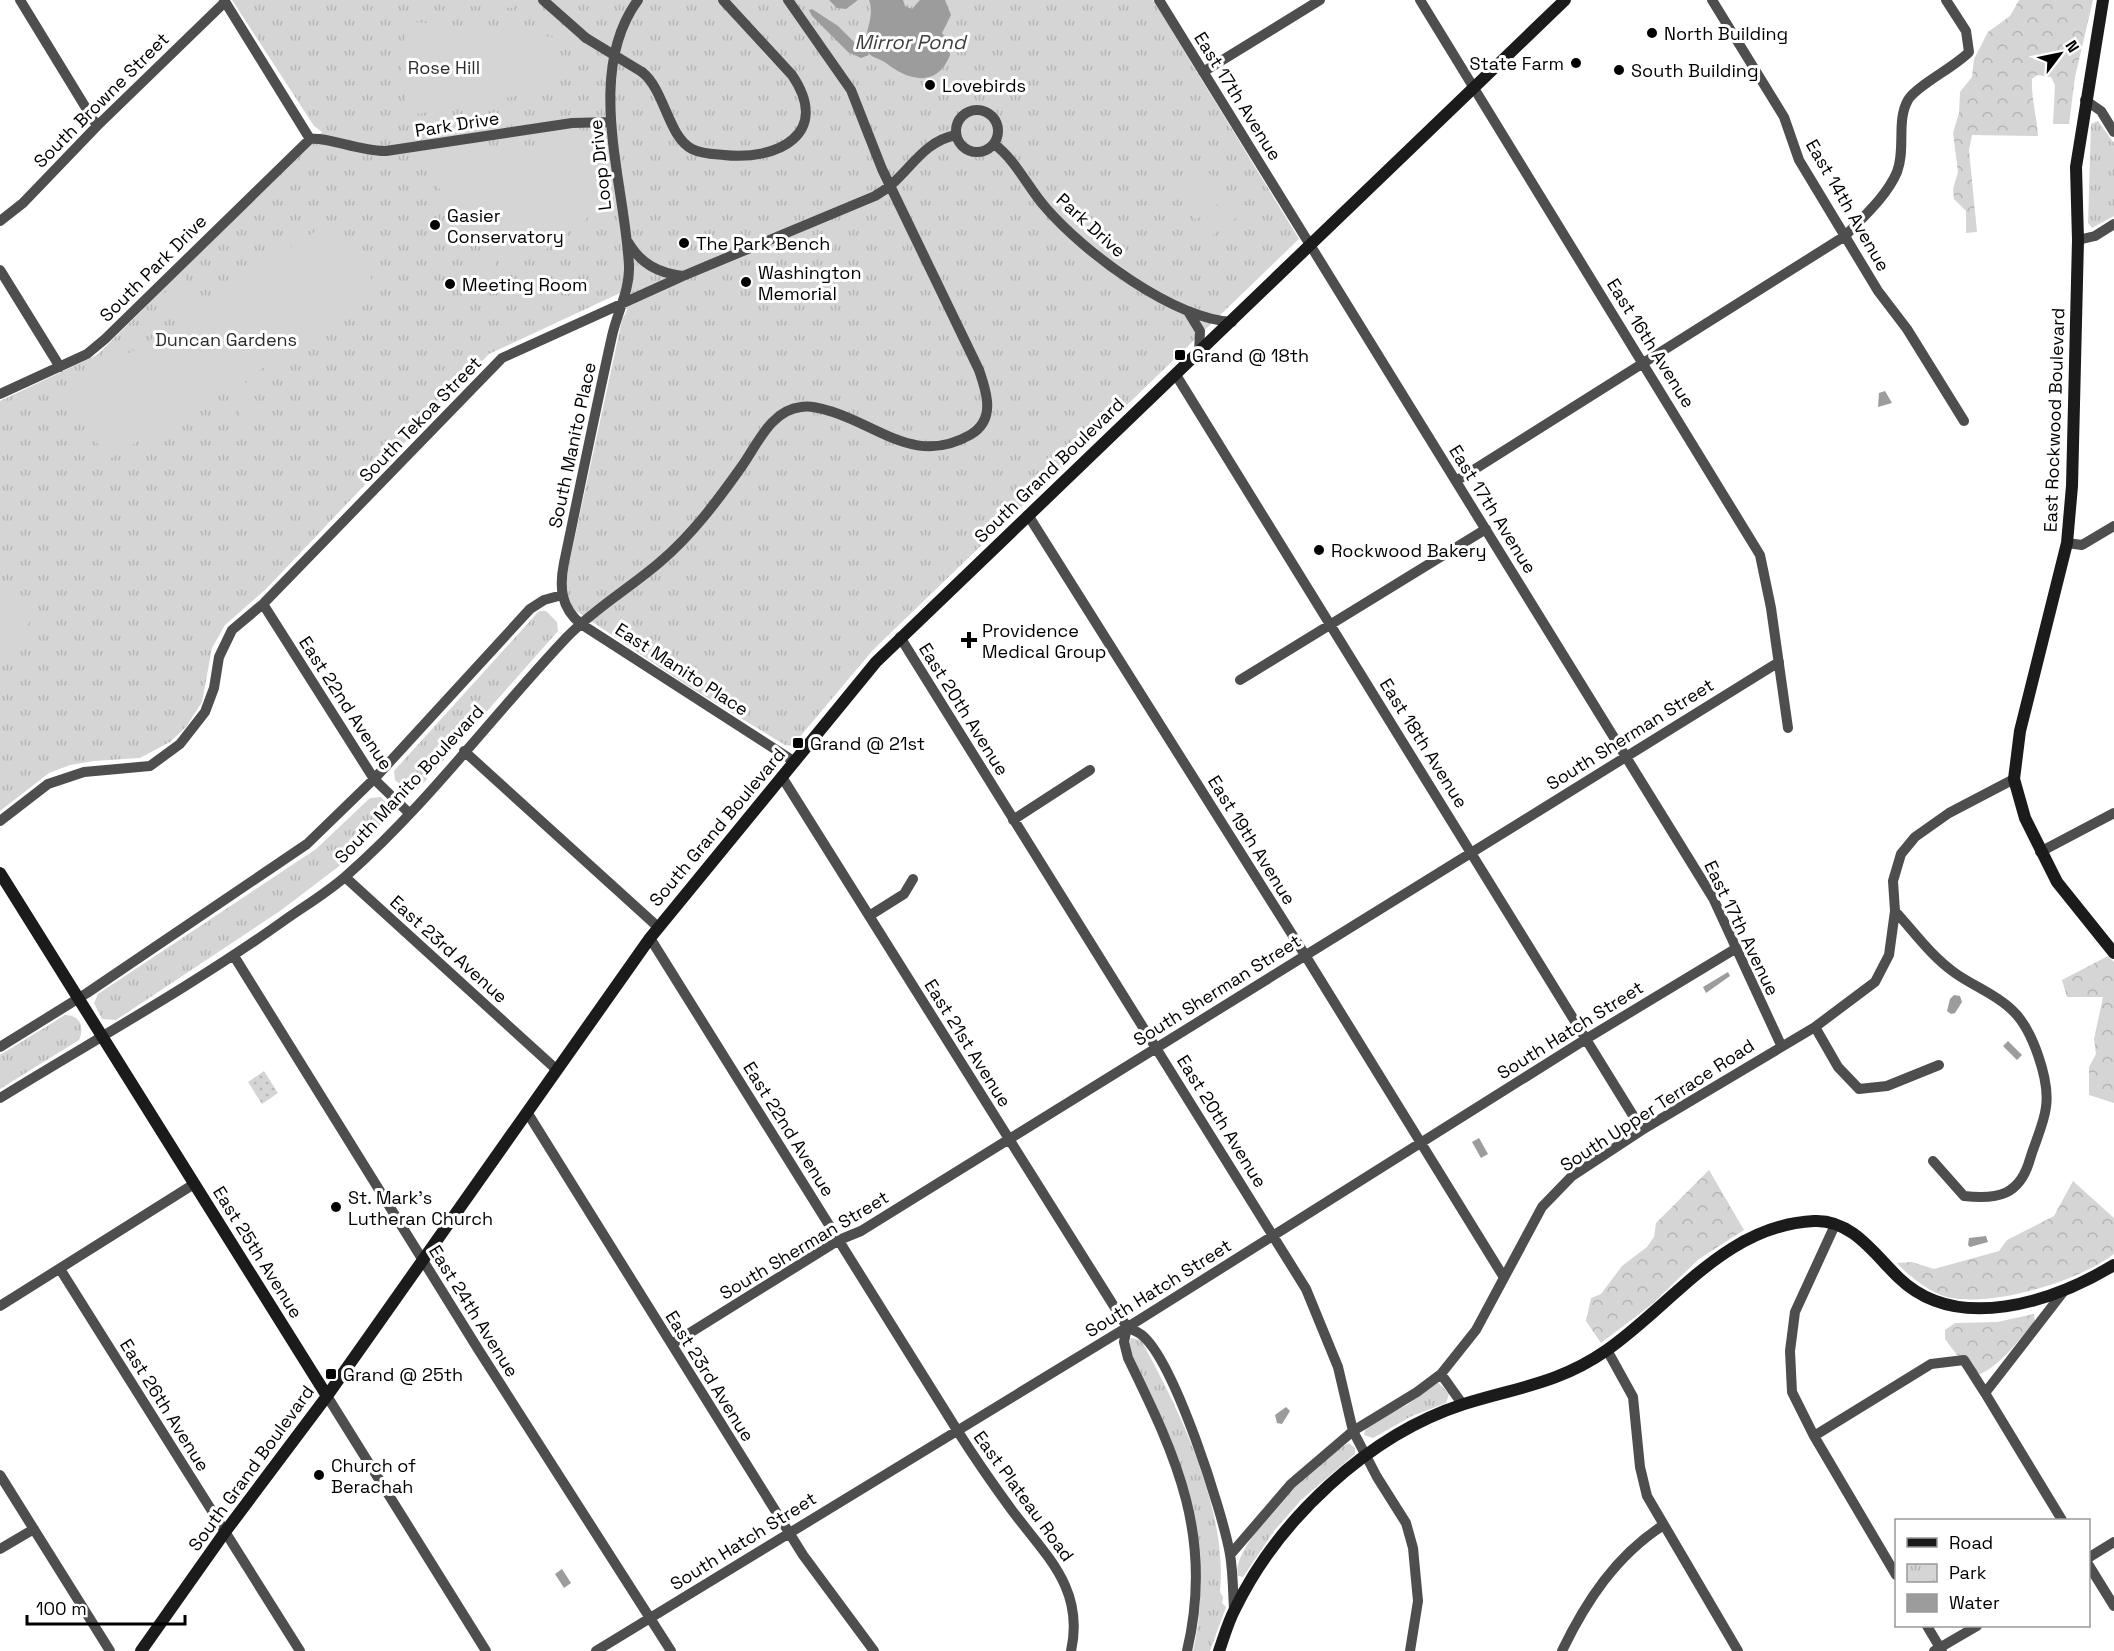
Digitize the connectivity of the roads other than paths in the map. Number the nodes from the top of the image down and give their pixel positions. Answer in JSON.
{"nodes":[{"id":1,"x":20,"y":0,"type":"edge"},
{"id":2,"x":543,"y":0,"type":"edge"},
{"id":3,"x":638,"y":0,"type":"edge"},
{"id":4,"x":723,"y":0,"type":"edge"},
{"id":5,"x":788,"y":0,"type":"edge"},
{"id":6,"x":1159,"y":0,"type":"edge"},
{"id":7,"x":1320,"y":0,"type":"edge"},
{"id":8,"x":1420,"y":0,"type":"edge"},
{"id":9,"x":1565,"y":0,"type":"edge"},
{"id":10,"x":1712,"y":0,"type":"edge"},
{"id":11,"x":1946,"y":0,"type":"edge"},
{"id":12,"x":2103,"y":0,"type":"edge"},
{"id":13,"x":224,"y":1,"type":"edge"},
{"id":14,"x":1203,"y":72,"type":"junction"},
{"id":15,"x":1474,"y":87,"type":"junction"},
{"id":16,"x":2085,"y":100,"type":"junction"},
{"id":17,"x":611,"y":122,"type":"junction"},
{"id":18,"x":97,"y":126,"type":"junction"},
{"id":19,"x":2114,"y":132,"type":"edge"},
{"id":20,"x":956,"y":135,"type":"junction"},
{"id":21,"x":310,"y":139,"type":"junction"},
{"id":22,"x":994,"y":144,"type":"junction"},
{"id":23,"x":891,"y":185,"type":"junction"},
{"id":24,"x":0,"y":221,"type":"edge"},
{"id":25,"x":2114,"y":224,"type":"edge"},
{"id":26,"x":625,"y":236,"type":"junction"},
{"id":27,"x":1845,"y":236,"type":"junction"},
{"id":28,"x":2078,"y":240,"type":"junction"},
{"id":29,"x":1312,"y":246,"type":"junction"},
{"id":30,"x":0,"y":270,"type":"edge"},
{"id":31,"x":683,"y":276,"type":"junction"},
{"id":32,"x":621,"y":304,"type":"junction"},
{"id":33,"x":1184,"y":308,"type":"junction"},
{"id":34,"x":1232,"y":322,"type":"junction"},
{"id":35,"x":1199,"y":353,"type":"junction"},
{"id":36,"x":1643,"y":362,"type":"junction"},
{"id":37,"x":60,"y":367,"type":"junction"},
{"id":38,"x":1176,"y":375,"type":"junction"},
{"id":39,"x":0,"y":394,"type":"edge"},
{"id":40,"x":1964,"y":421,"type":"dead end"},
{"id":41,"x":1456,"y":480,"type":"junction"},
{"id":42,"x":1028,"y":515,"type":"junction"},
{"id":43,"x":2114,"y":526,"type":"edge"},
{"id":44,"x":1486,"y":529,"type":"junction"},
{"id":45,"x":2067,"y":543,"type":"junction"},
{"id":46,"x":562,"y":595,"type":"junction"},
{"id":47,"x":263,"y":604,"type":"junction"},
{"id":48,"x":581,"y":624,"type":"junction"},
{"id":49,"x":1331,"y":624,"type":"junction"},
{"id":50,"x":900,"y":637,"type":"junction"},
{"id":51,"x":1779,"y":662,"type":"junction"},
{"id":52,"x":1240,"y":680,"type":"dead end"},
{"id":53,"x":1788,"y":728,"type":"dead end"},
{"id":54,"x":464,"y":751,"type":"junction"},
{"id":55,"x":1626,"y":756,"type":"junction"},
{"id":56,"x":795,"y":762,"type":"junction"},
{"id":57,"x":1090,"y":770,"type":"dead end"},
{"id":58,"x":782,"y":777,"type":"junction"},
{"id":59,"x":374,"y":779,"type":"junction"},
{"id":60,"x":2014,"y":779,"type":"junction"},
{"id":61,"x":410,"y":813,"type":"junction"},
{"id":62,"x":2114,"y":813,"type":"edge"},
{"id":63,"x":1013,"y":820,"type":"junction"},
{"id":64,"x":0,"y":821,"type":"edge"},
{"id":65,"x":1471,"y":852,"type":"junction"},
{"id":66,"x":2040,"y":852,"type":"junction"},
{"id":67,"x":0,"y":873,"type":"edge"},
{"id":68,"x":345,"y":877,"type":"junction"},
{"id":69,"x":913,"y":879,"type":"dead end"},
{"id":70,"x":1895,"y":911,"type":"junction"},
{"id":71,"x":869,"y":916,"type":"junction"},
{"id":72,"x":654,"y":932,"type":"junction"},
{"id":73,"x":1736,"y":949,"type":"junction"},
{"id":74,"x":2114,"y":953,"type":"edge"},
{"id":75,"x":1305,"y":955,"type":"junction"},
{"id":76,"x":234,"y":956,"type":"junction"},
{"id":77,"x":79,"y":999,"type":"junction"},
{"id":78,"x":1815,"y":1027,"type":"junction"},
{"id":79,"x":100,"y":1036,"type":"junction"},
{"id":80,"x":1586,"y":1039,"type":"junction"},
{"id":81,"x":1781,"y":1045,"type":"junction"},
{"id":82,"x":0,"y":1047,"type":"edge"},
{"id":83,"x":1156,"y":1047,"type":"junction"},
{"id":84,"x":1939,"y":1065,"type":"dead end"},
{"id":85,"x":557,"y":1070,"type":"junction"},
{"id":86,"x":0,"y":1098,"type":"edge"},
{"id":87,"x":527,"y":1112,"type":"junction"},
{"id":88,"x":1642,"y":1130,"type":"junction"},
{"id":89,"x":1008,"y":1138,"type":"junction"},
{"id":90,"x":1419,"y":1143,"type":"junction"},
{"id":91,"x":1932,"y":1161,"type":"dead end"},
{"id":92,"x":194,"y":1184,"type":"junction"},
{"id":93,"x":1835,"y":1225,"type":"junction"},
{"id":94,"x":1274,"y":1235,"type":"junction"},
{"id":95,"x":839,"y":1240,"type":"junction"},
{"id":96,"x":422,"y":1259,"type":"junction"},
{"id":97,"x":2114,"y":1265,"type":"edge"},
{"id":98,"x":60,"y":1269,"type":"junction"},
{"id":99,"x":1503,"y":1276,"type":"junction"},
{"id":100,"x":2064,"y":1291,"type":"junction"},
{"id":101,"x":0,"y":1306,"type":"edge"},
{"id":102,"x":1127,"y":1327,"type":"junction"},
{"id":103,"x":672,"y":1344,"type":"junction"},
{"id":104,"x":1607,"y":1350,"type":"junction"},
{"id":105,"x":1441,"y":1374,"type":"junction"},
{"id":106,"x":1984,"y":1393,"type":"junction"},
{"id":107,"x":327,"y":1396,"type":"junction"},
{"id":108,"x":1463,"y":1404,"type":"junction"},
{"id":109,"x":957,"y":1430,"type":"junction"},
{"id":110,"x":1353,"y":1431,"type":"junction"},
{"id":111,"x":1814,"y":1436,"type":"junction"},
{"id":112,"x":1366,"y":1455,"type":"junction"},
{"id":113,"x":0,"y":1475,"type":"edge"},
{"id":114,"x":2061,"y":1519,"type":"edge"},
{"id":115,"x":1662,"y":1526,"type":"junction"},
{"id":116,"x":34,"y":1529,"type":"junction"},
{"id":117,"x":225,"y":1532,"type":"junction"},
{"id":118,"x":789,"y":1533,"type":"junction"},
{"id":119,"x":2114,"y":1542,"type":"edge"},
{"id":120,"x":0,"y":1550,"type":"edge"},
{"id":121,"x":1230,"y":1555,"type":"junction"},
{"id":122,"x":2090,"y":1557,"type":"edge"},
{"id":123,"x":2090,"y":1567,"type":"edge"},
{"id":124,"x":1895,"y":1573,"type":"edge"},
{"id":125,"x":2114,"y":1606,"type":"edge"},
{"id":126,"x":1234,"y":1610,"type":"junction"},
{"id":127,"x":650,"y":1618,"type":"junction"},
{"id":128,"x":1928,"y":1627,"type":"edge"},
{"id":129,"x":1975,"y":1627,"type":"edge"},
{"id":130,"x":1939,"y":1650,"type":"edge"},
{"id":131,"x":110,"y":1651,"type":"edge"},
{"id":132,"x":141,"y":1651,"type":"edge"},
{"id":133,"x":300,"y":1651,"type":"edge"},
{"id":134,"x":486,"y":1651,"type":"edge"},
{"id":135,"x":596,"y":1651,"type":"edge"},
{"id":136,"x":671,"y":1651,"type":"edge"},
{"id":137,"x":874,"y":1651,"type":"edge"},
{"id":138,"x":1071,"y":1651,"type":"edge"},
{"id":139,"x":1187,"y":1651,"type":"edge"},
{"id":140,"x":1220,"y":1651,"type":"edge"},
{"id":141,"x":1410,"y":1651,"type":"edge"},
{"id":142,"x":1562,"y":1651,"type":"edge"},
{"id":143,"x":1738,"y":1651,"type":"edge"}],
"edges":[{"from":1,"to":18,"type":"street"},
{"from":2,"to":4,"type":"street","bridge":true},
{"from":3,"to":17,"type":"street","name":"Loop Drive"},
{"from":5,"to":23,"type":"street","name":"South Manito Boulevard"},
{"from":6,"to":14,"type":"street","name":"East 17th Avenue"},
{"from":7,"to":14,"type":"street"},
{"from":8,"to":15,"type":"street","name":"East 16th Avenue"},
{"from":9,"to":15,"type":"street","name":"South Grand Boulevard"},
{"from":10,"to":27,"type":"street","name":"East 14th Avenue"},
{"from":11,"to":27,"type":"street"},
{"from":12,"to":16,"type":"street","name":"East Rockwood Boulevard"},
{"from":13,"to":18,"type":"street","name":"South Browne Street"},
{"from":13,"to":21,"type":"street"},
{"from":14,"to":29,"type":"street","name":"East 17th Avenue"},
{"from":15,"to":29,"type":"street","name":"South Grand Boulevard"},
{"from":15,"to":36,"type":"street","name":"East 16th Avenue"},
{"from":16,"to":19,"type":"street"},
{"from":16,"to":28,"type":"street","name":"East Rockwood Boulevard"},
{"from":17,"to":21,"type":"street","name":"Park Drive"},
{"from":17,"to":26,"type":"street","name":"Loop Drive"},
{"from":18,"to":24,"type":"street","name":"South Browne Street"},
{"from":20,"to":22,"type":"street"},
{"from":20,"to":22,"type":"street"},
{"from":20,"to":23,"type":"street","name":"South Tekoa Street"},
{"from":21,"to":37,"type":"street","name":"South Park Drive"},
{"from":22,"to":33,"type":"street","name":"Park Drive"},
{"from":23,"to":31,"type":"street","name":"South Tekoa Street"},
{"from":23,"to":48,"type":"street","name":"South Manito Boulevard"},
{"from":25,"to":28,"type":"street"},
{"from":26,"to":31,"type":"street","name":"Loop Drive"},
{"from":26,"to":32,"type":"street","name":"Loop Drive"},
{"from":27,"to":36,"type":"street"},
{"from":27,"to":40,"type":"street","name":"East 14th Avenue"},
{"from":28,"to":45,"type":"street","name":"East Rockwood Boulevard"},
{"from":29,"to":34,"type":"street","name":"South Grand Boulevard"},
{"from":29,"to":41,"type":"street","name":"East 17th Avenue"},
{"from":30,"to":37,"type":"street"},
{"from":31,"to":32,"type":"street","name":"South Tekoa Street"},
{"from":32,"to":46,"type":"street","name":"South Manito Place"},
{"from":32,"to":47,"type":"street","name":"South Tekoa Street"},
{"from":33,"to":34,"type":"street","name":"Park Drive"},
{"from":33,"to":35,"type":"street","name":"Park Drive"},
{"from":34,"to":35,"type":"street","name":"South Grand Boulevard"},
{"from":35,"to":38,"type":"street","name":"South Grand Boulevard"},
{"from":36,"to":41,"type":"street"},
{"from":36,"to":51,"type":"street","name":"East 16th Avenue"},
{"from":37,"to":39,"type":"street","name":"South Park Drive"},
{"from":38,"to":42,"type":"street","name":"South Grand Boulevard"},
{"from":38,"to":49,"type":"street","name":"East 18th Avenue"},
{"from":41,"to":44,"type":"street","name":"East 17th Avenue"},
{"from":42,"to":50,"type":"street","name":"South Grand Boulevard"},
{"from":42,"to":75,"type":"street","name":"East 19th Avenue"},
{"from":43,"to":45,"type":"street"},
{"from":44,"to":49,"type":"street"},
{"from":44,"to":55,"type":"street","name":"East 17th Avenue"},
{"from":45,"to":60,"type":"street","name":"East Rockwood Boulevard"},
{"from":46,"to":48,"type":"street","name":"East Manito Place"},
{"from":46,"to":59,"type":"street","name":"South Manito Boulevard"},
{"from":47,"to":59,"type":"street","name":"East 22nd Avenue"},
{"from":47,"to":64,"type":"street","name":"South Tekoa Street"},
{"from":48,"to":54,"type":"street","name":"South Manito Boulevard"},
{"from":48,"to":56,"type":"street","name":"East Manito Place"},
{"from":49,"to":52,"type":"street"},
{"from":49,"to":65,"type":"street","name":"East 18th Avenue"},
{"from":50,"to":56,"type":"street","name":"South Grand Boulevard"},
{"from":50,"to":63,"type":"street","name":"East 20th Avenue"},
{"from":51,"to":53,"type":"street","name":"East 16th Avenue"},
{"from":51,"to":55,"type":"street","name":"South Sherman Street"},
{"from":54,"to":61,"type":"street","name":"South Manito Boulevard"},
{"from":54,"to":72,"type":"street","name":"East 22nd Avenue"},
{"from":55,"to":65,"type":"street","name":"South Sherman Street"},
{"from":55,"to":73,"type":"street","name":"East 17th Avenue"},
{"from":56,"to":58,"type":"street","name":"South Grand Boulevard"},
{"from":57,"to":63,"type":"street"},
{"from":58,"to":71,"type":"street","name":"East 21st Avenue"},
{"from":58,"to":72,"type":"street","name":"South Grand Boulevard"},
{"from":59,"to":61,"type":"street","name":"East 22nd Avenue"},
{"from":59,"to":77,"type":"street","name":"South Manito Boulevard"},
{"from":60,"to":66,"type":"street","name":"East Rockwood Boulevard"},
{"from":60,"to":70,"type":"street","name":"South Upper Terrace Road"},
{"from":61,"to":68,"type":"street","name":"South Manito Boulevard"},
{"from":62,"to":66,"type":"street"},
{"from":63,"to":83,"type":"street","name":"East 20th Avenue"},
{"from":65,"to":75,"type":"street","name":"South Sherman Street"},
{"from":65,"to":80,"type":"street","name":"East 18th Avenue"},
{"from":66,"to":74,"type":"street","name":"East Rockwood Boulevard"},
{"from":67,"to":77,"type":"street","name":"East 25th Avenue"},
{"from":68,"to":76,"type":"street","name":"South Manito Boulevard"},
{"from":68,"to":85,"type":"street","name":"East 23rd Avenue"},
{"from":69,"to":71,"type":"street"},
{"from":70,"to":78,"type":"street","name":"South Upper Terrace Road"},
{"from":70,"to":91,"type":"street"},
{"from":71,"to":89,"type":"street","name":"East 21st Avenue"},
{"from":72,"to":85,"type":"street","name":"South Grand Boulevard"},
{"from":72,"to":95,"type":"street","name":"East 22nd Avenue"},
{"from":73,"to":80,"type":"street","name":"South Hatch Street"},
{"from":73,"to":81,"type":"street","name":"East 17th Avenue"},
{"from":75,"to":83,"type":"street","name":"South Sherman Street"},
{"from":75,"to":90,"type":"street","name":"East 19th Avenue"},
{"from":76,"to":79,"type":"street","name":"South Manito Boulevard"},
{"from":76,"to":96,"type":"street","name":"East 24th Avenue"},
{"from":77,"to":79,"type":"street","name":"East 25th Avenue"},
{"from":77,"to":82,"type":"street","name":"South Manito Boulevard"},
{"from":78,"to":81,"type":"street","name":"South Upper Terrace Road"},
{"from":78,"to":84,"type":"street"},
{"from":79,"to":86,"type":"street","name":"South Manito Boulevard"},
{"from":79,"to":92,"type":"street","name":"East 25th Avenue"},
{"from":80,"to":88,"type":"street","name":"East 18th Avenue"},
{"from":80,"to":90,"type":"street","name":"South Hatch Street"},
{"from":81,"to":88,"type":"street","name":"South Upper Terrace Road"},
{"from":83,"to":89,"type":"street","name":"South Sherman Street"},
{"from":83,"to":94,"type":"street","name":"East 20th Avenue"},
{"from":85,"to":87,"type":"street","name":"South Grand Boulevard"},
{"from":87,"to":96,"type":"street","name":"South Grand Boulevard"},
{"from":87,"to":103,"type":"street","name":"East 23rd Avenue"},
{"from":88,"to":99,"type":"street","name":"South Upper Terrace Road"},
{"from":89,"to":95,"type":"street","name":"South Sherman Street"},
{"from":89,"to":102,"type":"street","name":"East 21st Avenue"},
{"from":90,"to":94,"type":"street","name":"South Hatch Street"},
{"from":90,"to":99,"type":"street","name":"East 19th Avenue"},
{"from":92,"to":98,"type":"street"},
{"from":92,"to":107,"type":"street","name":"East 25th Avenue"},
{"from":93,"to":100,"type":"street"},
{"from":93,"to":104,"type":"street"},
{"from":93,"to":111,"type":"street"},
{"from":94,"to":102,"type":"street","name":"South Hatch Street"},
{"from":94,"to":110,"type":"street","name":"East 20th Avenue"},
{"from":95,"to":103,"type":"street","name":"South Sherman Street"},
{"from":95,"to":109,"type":"street","name":"East 22nd Avenue"},
{"from":96,"to":107,"type":"street","name":"South Grand Boulevard"},
{"from":96,"to":127,"type":"street","name":"East 24th Avenue"},
{"from":97,"to":100,"type":"street"},
{"from":98,"to":101,"type":"street"},
{"from":98,"to":117,"type":"street","name":"East 26th Avenue"},
{"from":99,"to":105,"type":"street","name":"South Upper Terrace Road"},
{"from":100,"to":106,"type":"street"},
{"from":102,"to":109,"type":"street","name":"South Hatch Street"},
{"from":102,"to":121,"type":"street"},
{"from":102,"to":139,"type":"street"},
{"from":103,"to":118,"type":"street","name":"East 23rd Avenue"},
{"from":104,"to":108,"type":"street"},
{"from":104,"to":115,"type":"street"},
{"from":105,"to":108,"type":"street"},
{"from":105,"to":110,"type":"street","name":"South Upper Terrace Road"},
{"from":106,"to":111,"type":"street"},
{"from":106,"to":114,"type":"street"},
{"from":107,"to":117,"type":"street","name":"South Grand Boulevard"},
{"from":107,"to":134,"type":"street","name":"East 25th Avenue"},
{"from":108,"to":112,"type":"street"},
{"from":109,"to":118,"type":"street","name":"South Hatch Street"},
{"from":109,"to":138,"type":"street","name":"East Plateau Road"},
{"from":110,"to":112,"type":"street","name":"East 20th Avenue"},
{"from":110,"to":121,"type":"street","name":"South Upper Terrace Road"},
{"from":111,"to":124,"type":"street"},
{"from":112,"to":126,"type":"street"},
{"from":112,"to":141,"type":"street","name":"East 20th Avenue"},
{"from":113,"to":116,"type":"street"},
{"from":115,"to":142,"type":"street"},
{"from":115,"to":143,"type":"street"},
{"from":116,"to":120,"type":"street"},
{"from":116,"to":131,"type":"street"},
{"from":117,"to":132,"type":"street","name":"South Grand Boulevard"},
{"from":117,"to":133,"type":"street","name":"East 26th Avenue"},
{"from":118,"to":127,"type":"street","name":"South Hatch Street"},
{"from":118,"to":137,"type":"street","name":"East 23rd Avenue"},
{"from":119,"to":122,"type":"street"},
{"from":121,"to":126,"type":"street"},
{"from":123,"to":125,"type":"street"},
{"from":126,"to":140,"type":"street"},
{"from":127,"to":135,"type":"street","name":"South Hatch Street"},
{"from":127,"to":136,"type":"street","name":"East 24th Avenue"},
{"from":128,"to":130,"type":"street"},
{"from":129,"to":130,"type":"street"}]}
